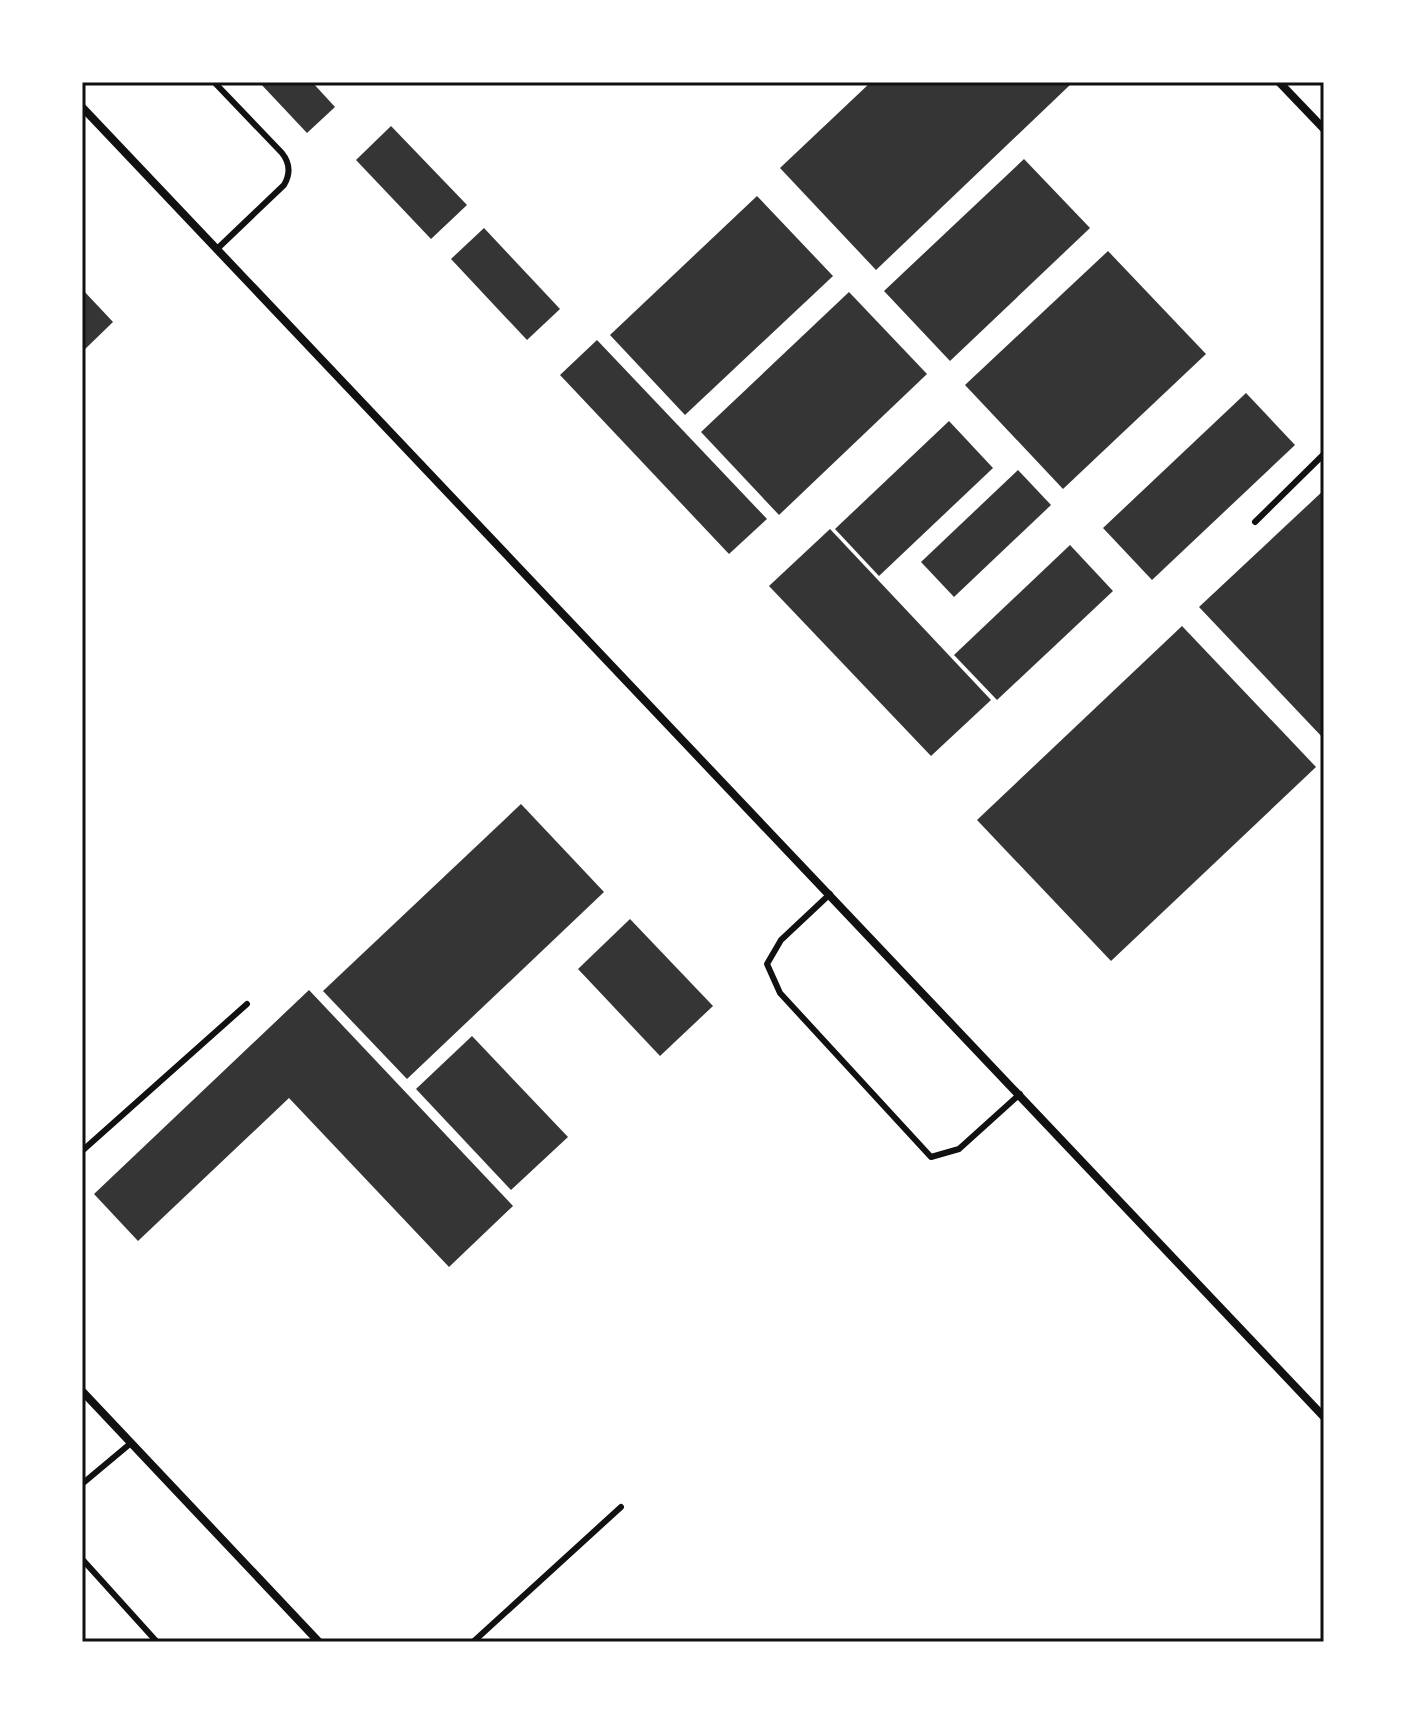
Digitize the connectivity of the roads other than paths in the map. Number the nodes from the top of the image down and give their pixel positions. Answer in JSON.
{"nodes":[{"id":1,"x":214,"y":82,"type":"edge"},
{"id":2,"x":1279,"y":82,"type":"edge"},
{"id":3,"x":82,"y":107,"type":"edge"},
{"id":4,"x":1324,"y":129,"type":"edge"},
{"id":5,"x":217,"y":249,"type":"junction"},
{"id":6,"x":1324,"y":454,"type":"edge"},
{"id":7,"x":1255,"y":522,"type":"dead end"},
{"id":8,"x":830,"y":894,"type":"junction"},
{"id":9,"x":247,"y":1004,"type":"dead end"},
{"id":10,"x":1020,"y":1094,"type":"junction"},
{"id":11,"x":82,"y":1151,"type":"edge"},
{"id":12,"x":82,"y":1391,"type":"edge"},
{"id":13,"x":1324,"y":1417,"type":"edge"},
{"id":14,"x":131,"y":1443,"type":"junction"},
{"id":15,"x":82,"y":1484,"type":"edge"},
{"id":16,"x":621,"y":1507,"type":"dead end"},
{"id":17,"x":82,"y":1559,"type":"edge"},
{"id":18,"x":157,"y":1642,"type":"edge"},
{"id":19,"x":319,"y":1642,"type":"edge"},
{"id":20,"x":473,"y":1642,"type":"edge"}],
"edges":[{"from":1,"to":5,"type":"lane"},
{"from":2,"to":4,"type":"street"},
{"from":3,"to":5,"type":"street"},
{"from":5,"to":8,"type":"street"},
{"from":6,"to":7,"type":"lane"},
{"from":8,"to":10,"type":"street"},
{"from":8,"to":10,"type":"lane"},
{"from":9,"to":11,"type":"lane"},
{"from":10,"to":13,"type":"street"},
{"from":12,"to":14,"type":"street"},
{"from":14,"to":15,"type":"lane"},
{"from":14,"to":19,"type":"street"},
{"from":16,"to":20,"type":"lane"},
{"from":17,"to":18,"type":"lane"}]}
